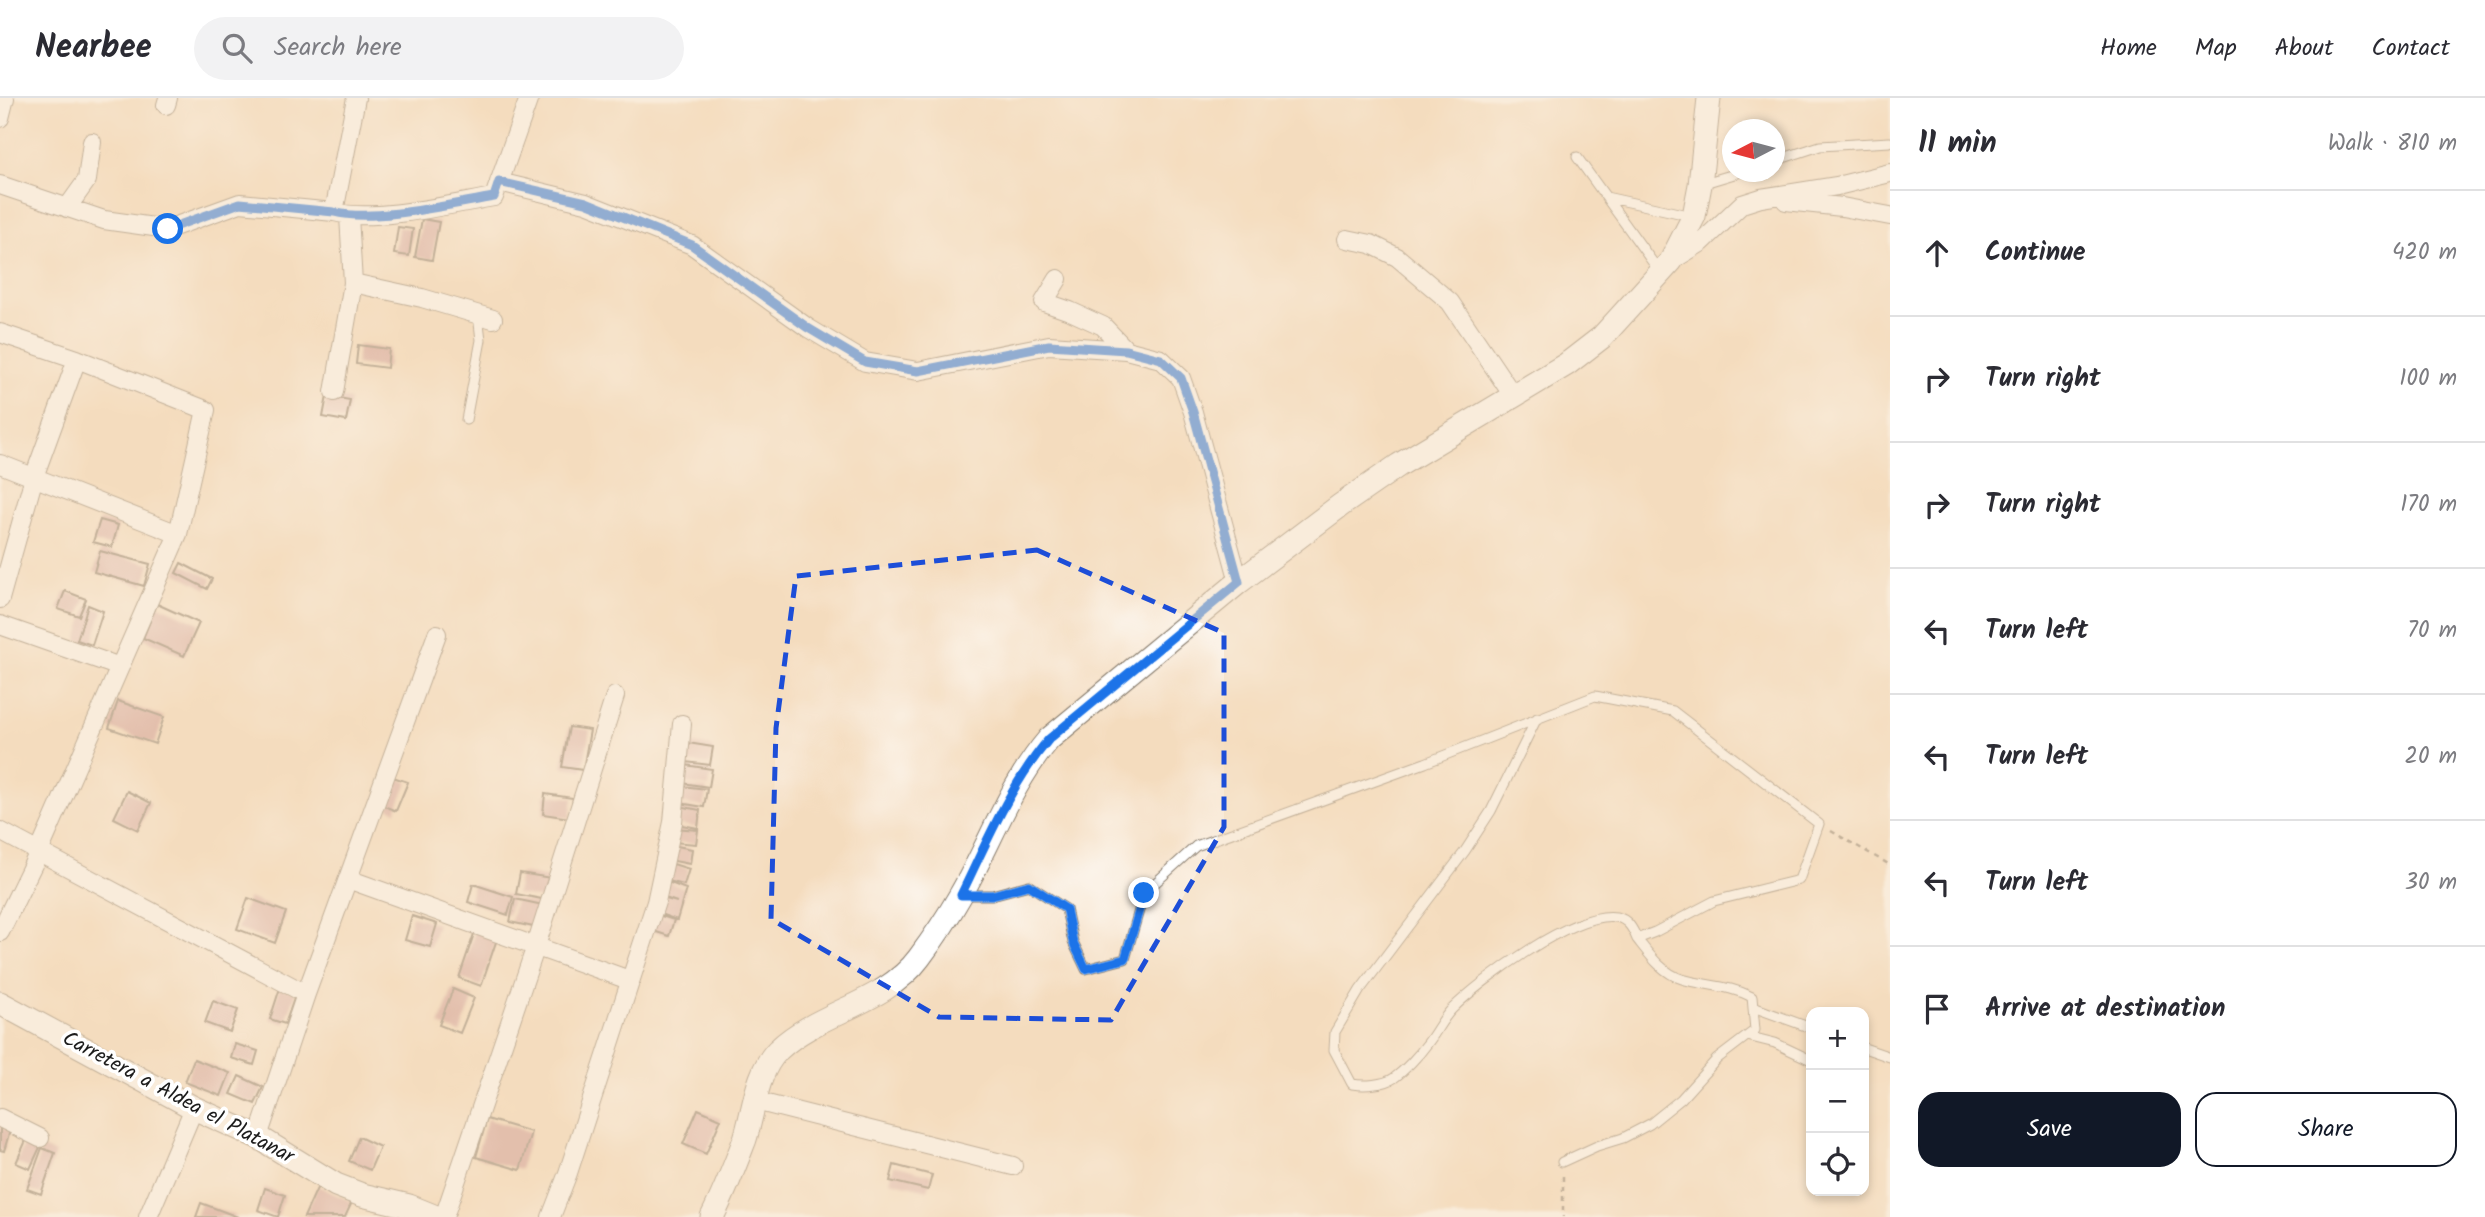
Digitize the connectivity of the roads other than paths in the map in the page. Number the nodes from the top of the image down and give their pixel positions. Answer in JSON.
{"nodes":[{"id":1,"x":5,"y":98,"type":"edge"},
{"id":2,"x":356,"y":98,"type":"edge"},
{"id":3,"x":529,"y":98,"type":"edge"},
{"id":4,"x":1709,"y":98,"type":"edge"},
{"id":5,"x":0,"y":118,"type":"edge"},
{"id":6,"x":92,"y":142,"type":"dead end"},
{"id":7,"x":1890,"y":142,"type":"edge"},
{"id":8,"x":1577,"y":157,"type":"dead end"},
{"id":9,"x":1785,"y":157,"type":"edge"},
{"id":10,"x":1890,"y":173,"type":"edge"},
{"id":11,"x":1722,"y":178,"type":"edge"},
{"id":12,"x":499,"y":182,"type":"junction"},
{"id":13,"x":0,"y":185,"type":"edge"},
{"id":14,"x":1700,"y":185,"type":"junction"},
{"id":15,"x":1606,"y":197,"type":"junction"},
{"id":16,"x":1761,"y":198,"type":"junction"},
{"id":17,"x":67,"y":208,"type":"junction"},
{"id":18,"x":341,"y":214,"type":"junction"},
{"id":19,"x":1694,"y":216,"type":"junction"},
{"id":20,"x":1890,"y":216,"type":"edge"},
{"id":21,"x":1347,"y":239,"type":"dead end"},
{"id":22,"x":1666,"y":266,"type":"junction"},
{"id":23,"x":1058,"y":279,"type":"dead end"},
{"id":24,"x":353,"y":283,"type":"junction"},
{"id":25,"x":486,"y":316,"type":"joint"},
{"id":26,"x":0,"y":333,"type":"edge"},
{"id":27,"x":1126,"y":350,"type":"junction"},
{"id":28,"x":77,"y":359,"type":"junction"},
{"id":29,"x":334,"y":392,"type":"dead end"},
{"id":30,"x":1514,"y":397,"type":"junction"},
{"id":31,"x":466,"y":420,"type":"dead end"},
{"id":32,"x":0,"y":464,"type":"edge"},
{"id":33,"x":34,"y":477,"type":"junction"},
{"id":34,"x":178,"y":534,"type":"junction"},
{"id":35,"x":1239,"y":582,"type":"junction"},
{"id":36,"x":0,"y":599,"type":"edge"},
{"id":37,"x":0,"y":625,"type":"edge"},
{"id":38,"x":437,"y":634,"type":"dead end"},
{"id":39,"x":120,"y":667,"type":"junction"},
{"id":40,"x":615,"y":696,"type":"dead end"},
{"id":41,"x":1537,"y":718,"type":"junction"},
{"id":42,"x":682,"y":724,"type":"dead end"},
{"id":43,"x":0,"y":831,"type":"edge"},
{"id":44,"x":39,"y":852,"type":"junction"},
{"id":45,"x":348,"y":879,"type":"junction"},
{"id":46,"x":961,"y":895,"type":"junction"},
{"id":47,"x":0,"y":932,"type":"edge"},
{"id":48,"x":1636,"y":939,"type":"junction"},
{"id":49,"x":536,"y":946,"type":"junction"},
{"id":50,"x":629,"y":980,"type":"junction"},
{"id":51,"x":306,"y":994,"type":"junction"},
{"id":52,"x":0,"y":1003,"type":"edge"},
{"id":53,"x":1753,"y":1007,"type":"junction"},
{"id":54,"x":1806,"y":1026,"type":"edge"},
{"id":55,"x":1747,"y":1036,"type":"junction"},
{"id":56,"x":1869,"y":1050,"type":"edge"},
{"id":57,"x":1890,"y":1057,"type":"edge"},
{"id":58,"x":1806,"y":1058,"type":"edge"},
{"id":59,"x":755,"y":1101,"type":"junction"},
{"id":60,"x":194,"y":1108,"type":"junction"},
{"id":61,"x":0,"y":1118,"type":"edge"},
{"id":62,"x":258,"y":1136,"type":"junction"},
{"id":63,"x":40,"y":1138,"type":"dead end"},
{"id":64,"x":1562,"y":1162,"type":"road end"},
{"id":65,"x":1013,"y":1166,"type":"dead end"},
{"id":66,"x":149,"y":1217,"type":"edge"},
{"id":67,"x":436,"y":1217,"type":"edge"},
{"id":68,"x":444,"y":1217,"type":"edge"},
{"id":69,"x":551,"y":1217,"type":"edge"},
{"id":70,"x":712,"y":1217,"type":"edge"}],
"edges":[{"from":1,"to":5,"type":"street"},
{"from":2,"to":18,"type":"street"},
{"from":3,"to":12,"type":"street"},
{"from":4,"to":14,"type":"street"},
{"from":6,"to":17,"type":"street"},
{"from":7,"to":9,"type":"lane"},
{"from":8,"to":15,"type":"lane"},
{"from":10,"to":16,"type":"street"},
{"from":11,"to":14,"type":"lane"},
{"from":12,"to":18,"type":"street"},
{"from":12,"to":27,"type":"street"},
{"from":13,"to":17,"type":"street"},
{"from":14,"to":19,"type":"street"},
{"from":15,"to":19,"type":"lane"},
{"from":15,"to":22,"type":"lane"},
{"from":16,"to":20,"type":"street"},
{"from":16,"to":22,"type":"street"},
{"from":17,"to":18,"type":"street"},
{"from":18,"to":24,"type":"street"},
{"from":19,"to":22,"type":"street"},
{"from":21,"to":30,"type":"street"},
{"from":22,"to":30,"type":"street"},
{"from":23,"to":27,"type":"street"},
{"from":24,"to":25,"type":"street"},
{"from":24,"to":29,"type":"street"},
{"from":25,"to":31,"type":"lane"},
{"from":26,"to":28,"type":"street"},
{"from":27,"to":35,"type":"street"},
{"from":28,"to":33,"type":"street"},
{"from":28,"to":34,"type":"street"},
{"from":30,"to":35,"type":"street"},
{"from":32,"to":33,"type":"street"},
{"from":33,"to":34,"type":"street"},
{"from":33,"to":36,"type":"street"},
{"from":34,"to":39,"type":"street"},
{"from":35,"to":46,"type":"street"},
{"from":37,"to":39,"type":"street"},
{"from":38,"to":45,"type":"street"},
{"from":39,"to":44,"type":"street"},
{"from":40,"to":49,"type":"street"},
{"from":41,"to":46,"type":"lane"},
{"from":41,"to":48,"type":"lane"},
{"from":41,"to":48,"type":"lane"},
{"from":42,"to":50,"type":"street"},
{"from":43,"to":44,"type":"street"},
{"from":44,"to":47,"type":"street"},
{"from":44,"to":51,"type":"street"},
{"from":45,"to":49,"type":"street"},
{"from":45,"to":51,"type":"street"},
{"from":46,"to":59,"type":"street"},
{"from":48,"to":53,"type":"lane"},
{"from":49,"to":50,"type":"street"},
{"from":49,"to":68,"type":"street"},
{"from":50,"to":69,"type":"street"},
{"from":51,"to":62,"type":"street"},
{"from":52,"to":60,"type":"street","name":"Carretera a Aldea el Platanar"},
{"from":53,"to":54,"type":"lane"},
{"from":53,"to":55,"type":"lane"},
{"from":55,"to":58,"type":"lane"},
{"from":55,"to":64,"type":"lane"},
{"from":56,"to":57,"type":"lane"},
{"from":59,"to":65,"type":"street"},
{"from":59,"to":70,"type":"street"},
{"from":60,"to":62,"type":"street","name":"Carretera a Aldea el Platanar"},
{"from":60,"to":66,"type":"street"},
{"from":61,"to":63,"type":"street"},
{"from":62,"to":67,"type":"street","name":"Carretera a Aldea el Platanar"}]}
